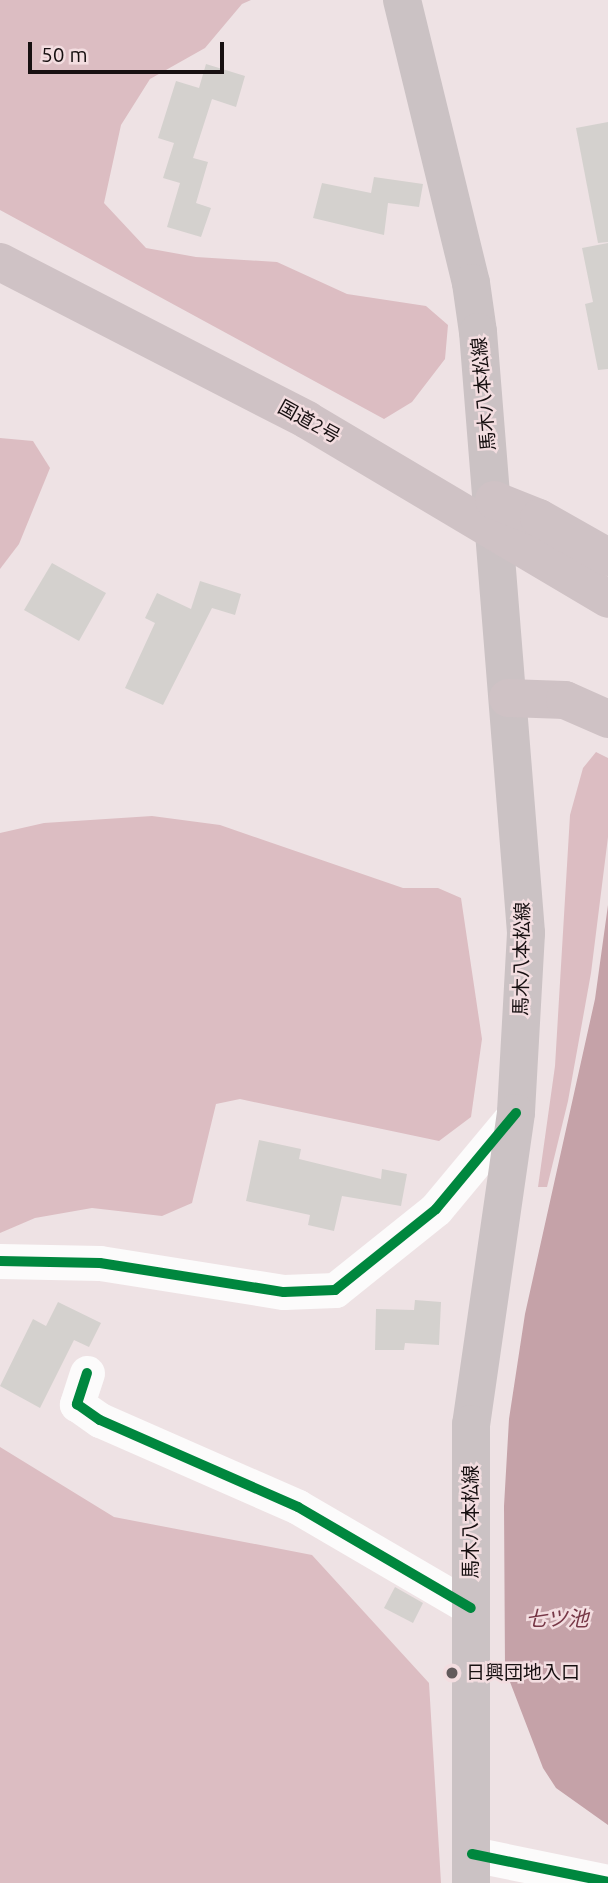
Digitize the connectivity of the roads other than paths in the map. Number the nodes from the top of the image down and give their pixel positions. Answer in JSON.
{"nodes":[{"id":1,"x":402,"y":0,"type":"edge"},
{"id":2,"x":0,"y":262,"type":"edge"},
{"id":3,"x":494,"y":500,"type":"junction"},
{"id":4,"x":595,"y":549,"type":"edge"},
{"id":5,"x":608,"y":599,"type":"edge"},
{"id":6,"x":508,"y":698,"type":"junction"},
{"id":7,"x":604,"y":716,"type":"edge"},
{"id":8,"x":516,"y":1113,"type":"junction"},
{"id":9,"x":0,"y":1261,"type":"edge"},
{"id":10,"x":87,"y":1373,"type":"dead end"},
{"id":11,"x":471,"y":1608,"type":"junction"},
{"id":12,"x":472,"y":1869,"type":"edge"},
{"id":13,"x":608,"y":1882,"type":"edge"}],
"edges":[{"from":1,"to":3,"type":"main road","name":"馬木八本松線"},
{"from":2,"to":5,"type":"highway","name":"国道2号"},
{"from":3,"to":4,"type":"highway"},
{"from":3,"to":6,"type":"main road","name":"馬木八本松線"},
{"from":6,"to":7,"type":"highway"},
{"from":6,"to":8,"type":"main road","name":"馬木八本松線"},
{"from":8,"to":9,"type":"street"},
{"from":8,"to":11,"type":"main road","name":"馬木八本松線"},
{"from":10,"to":11,"type":"street"},
{"from":11,"to":12,"type":"main road","name":"馬木八本松線"},
{"from":12,"to":13,"type":"street"}]}
